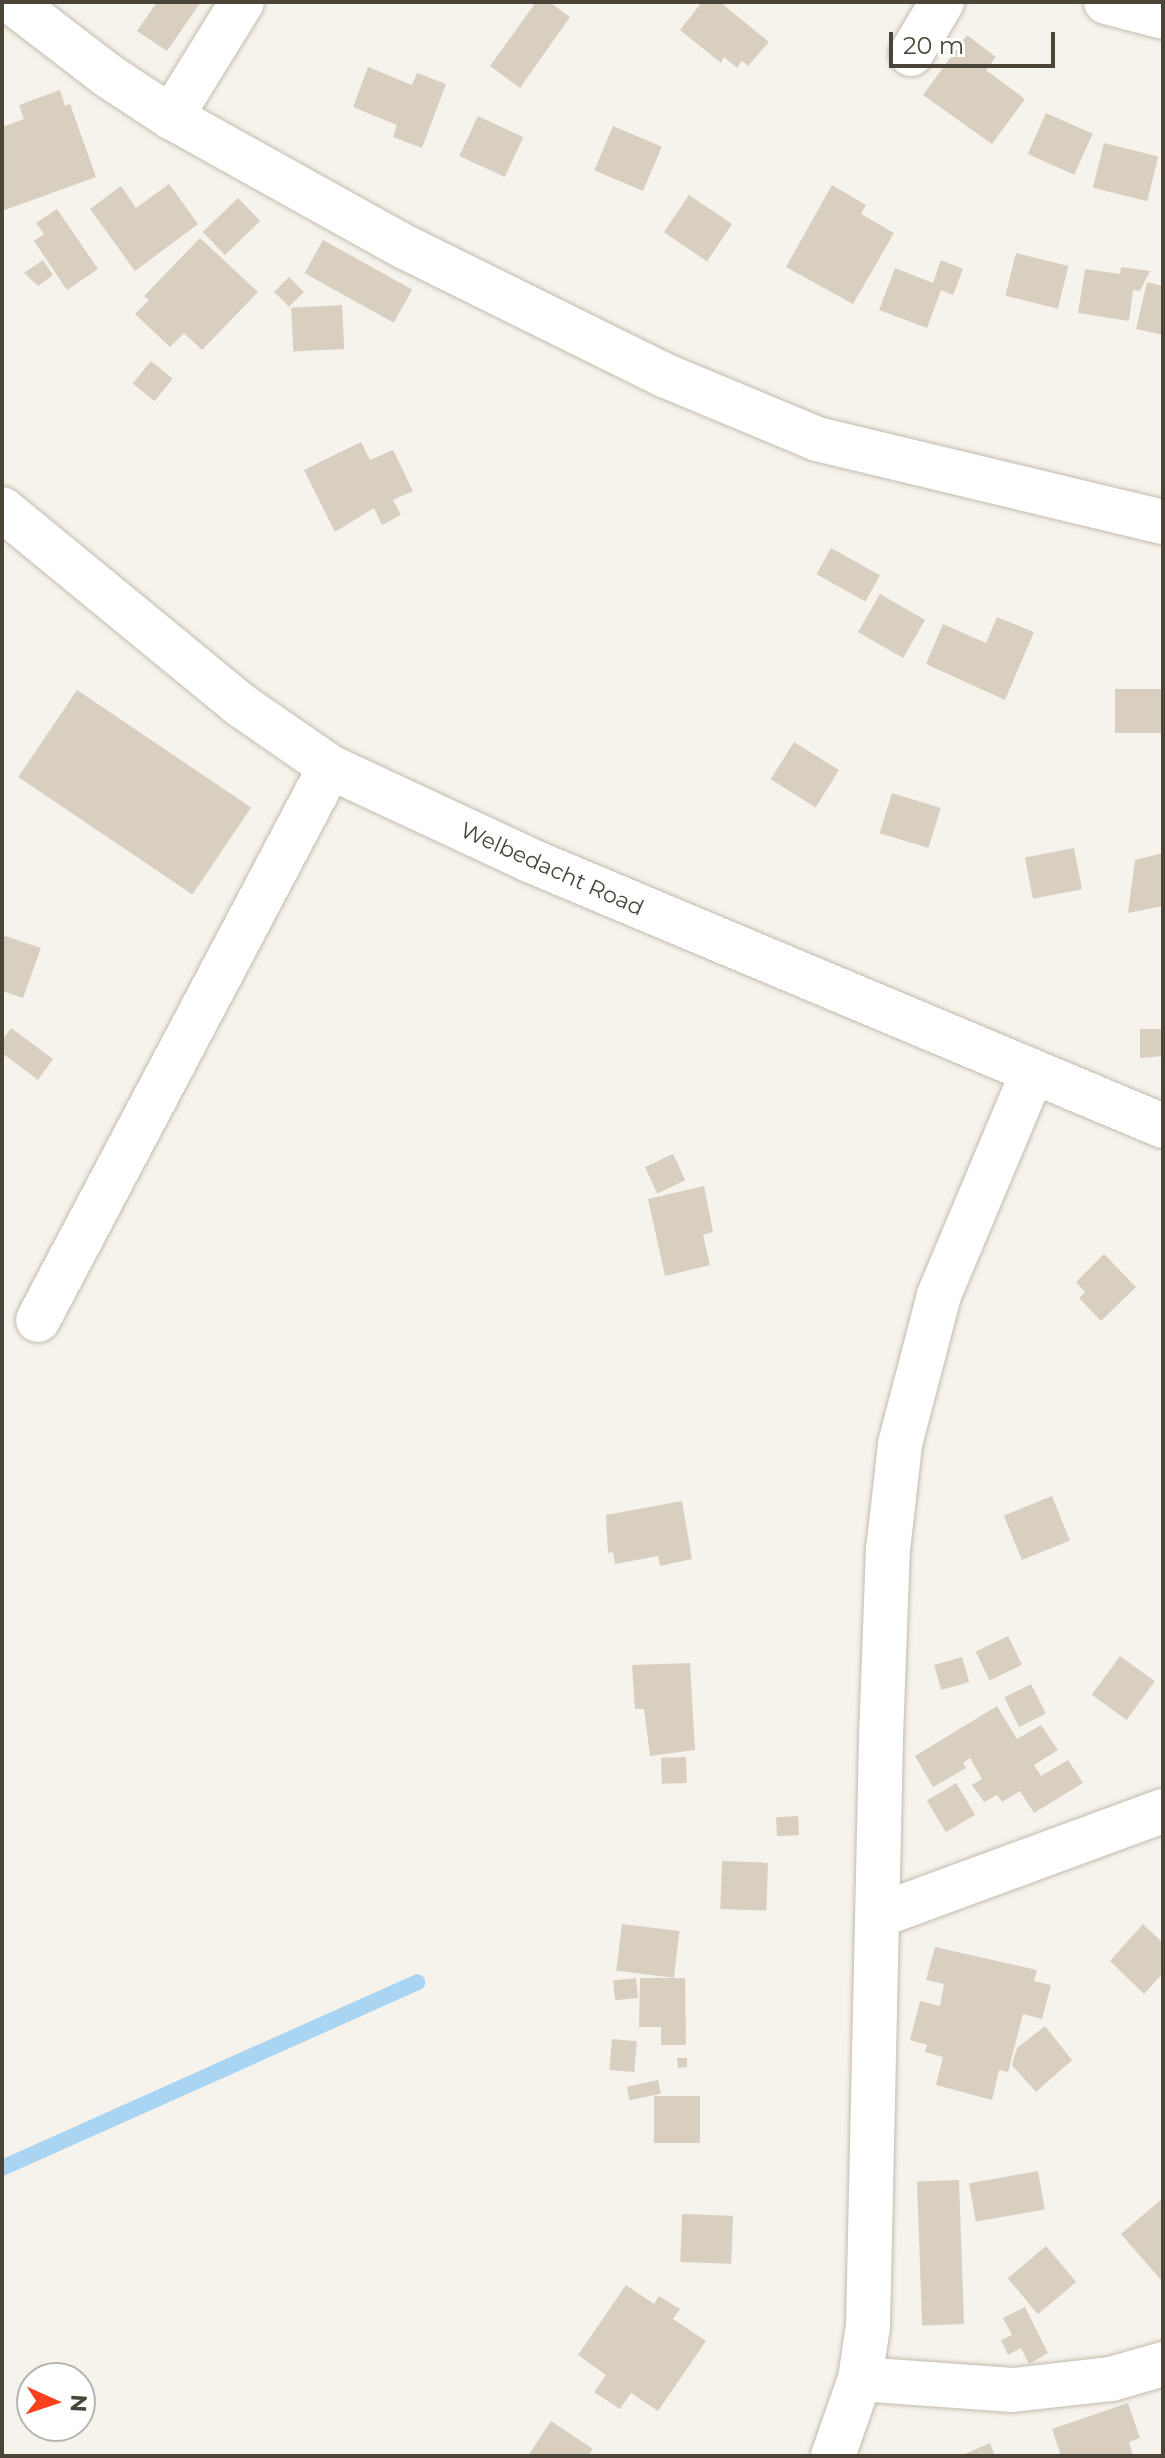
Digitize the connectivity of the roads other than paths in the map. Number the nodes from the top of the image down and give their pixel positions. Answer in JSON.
{"nodes":[{"id":1,"x":12,"y":2,"type":"edge"},
{"id":2,"x":242,"y":2,"type":"edge"},
{"id":3,"x":942,"y":2,"type":"edge"},
{"id":4,"x":1106,"y":2,"type":"edge"},
{"id":5,"x":1163,"y":17,"type":"edge"},
{"id":6,"x":911,"y":54,"type":"dead end"},
{"id":7,"x":171,"y":117,"type":"junction"},
{"id":8,"x":2,"y":509,"type":"edge"},
{"id":9,"x":1163,"y":522,"type":"edge"},
{"id":10,"x":330,"y":767,"type":"junction"},
{"id":11,"x":1032,"y":1074,"type":"junction"},
{"id":12,"x":1163,"y":1126,"type":"edge"},
{"id":13,"x":38,"y":1320,"type":"dead end"},
{"id":14,"x":1163,"y":1811,"type":"edge"},
{"id":15,"x":880,"y":1915,"type":"junction"},
{"id":16,"x":1163,"y":2364,"type":"edge"},
{"id":17,"x":860,"y":2379,"type":"junction"},
{"id":18,"x":833,"y":2456,"type":"edge"}],
"edges":[{"from":1,"to":7,"type":"street"},
{"from":2,"to":7,"type":"street"},
{"from":3,"to":6,"type":"street"},
{"from":4,"to":5,"type":"street"},
{"from":7,"to":9,"type":"street"},
{"from":8,"to":10,"type":"street","name":"Welbedacht Road"},
{"from":10,"to":11,"type":"street","name":"Welbedacht Road"},
{"from":10,"to":13,"type":"street"},
{"from":11,"to":12,"type":"street","name":"Welbedacht Road"},
{"from":11,"to":15,"type":"street"},
{"from":14,"to":15,"type":"street"},
{"from":15,"to":17,"type":"street"},
{"from":16,"to":17,"type":"street"},
{"from":17,"to":18,"type":"street"}]}
